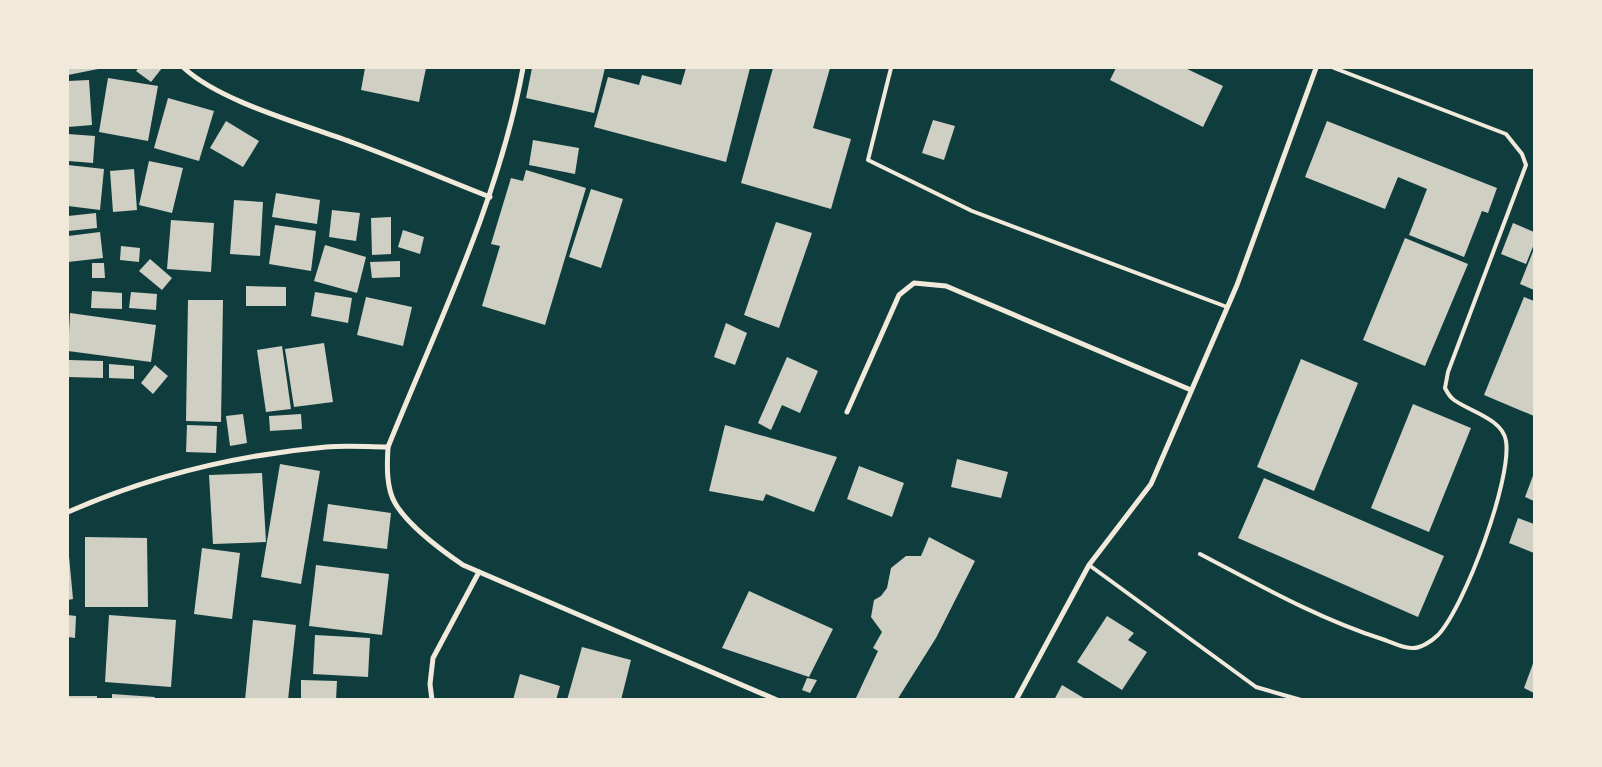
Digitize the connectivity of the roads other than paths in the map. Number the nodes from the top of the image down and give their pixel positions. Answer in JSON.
{"nodes":[{"id":1,"x":184,"y":68,"type":"edge"},
{"id":2,"x":523,"y":68,"type":"edge"},
{"id":3,"x":891,"y":68,"type":"edge"},
{"id":4,"x":1316,"y":68,"type":"edge"},
{"id":5,"x":1334,"y":68,"type":"edge"},
{"id":6,"x":490,"y":197,"type":"junction"},
{"id":7,"x":1227,"y":307,"type":"junction"},
{"id":8,"x":1192,"y":390,"type":"junction"},
{"id":9,"x":847,"y":412,"type":"dead end"},
{"id":10,"x":388,"y":447,"type":"junction"},
{"id":11,"x":68,"y":512,"type":"edge"},
{"id":12,"x":1200,"y":554,"type":"dead end"},
{"id":13,"x":1090,"y":565,"type":"junction"},
{"id":14,"x":480,"y":572,"type":"junction"},
{"id":15,"x":432,"y":700,"type":"edge"},
{"id":16,"x":777,"y":700,"type":"edge"},
{"id":17,"x":1016,"y":700,"type":"edge"},
{"id":18,"x":1301,"y":700,"type":"edge"}],
"edges":[{"from":1,"to":6,"type":"street"},
{"from":2,"to":6,"type":"street"},
{"from":3,"to":7,"type":"lane"},
{"from":4,"to":7,"type":"street"},
{"from":5,"to":12,"type":"lane"},
{"from":6,"to":10,"type":"street"},
{"from":7,"to":8,"type":"street"},
{"from":8,"to":9,"type":"street"},
{"from":8,"to":13,"type":"street"},
{"from":10,"to":11,"type":"street"},
{"from":10,"to":14,"type":"street"},
{"from":13,"to":17,"type":"street"},
{"from":13,"to":18,"type":"lane"},
{"from":14,"to":15,"type":"street"},
{"from":14,"to":16,"type":"street"}]}
